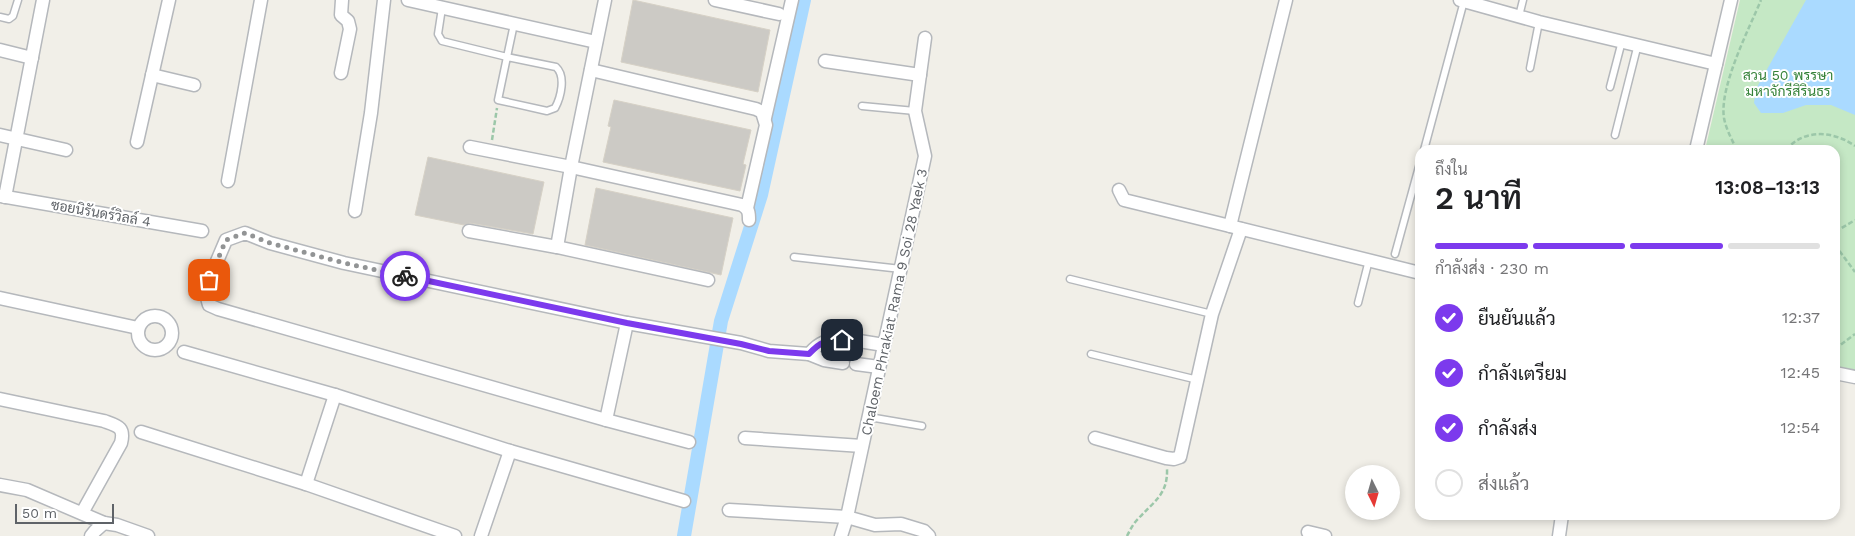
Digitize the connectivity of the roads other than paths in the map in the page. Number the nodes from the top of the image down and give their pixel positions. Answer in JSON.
{"nodes":[{"id":1,"x":18,"y":0,"type":"edge"},
{"id":2,"x":43,"y":0,"type":"edge"},
{"id":3,"x":169,"y":0,"type":"edge"},
{"id":4,"x":261,"y":0,"type":"edge"},
{"id":5,"x":342,"y":0,"type":"edge"},
{"id":6,"x":384,"y":0,"type":"edge"},
{"id":7,"x":408,"y":0,"type":"edge"},
{"id":8,"x":605,"y":0,"type":"edge"},
{"id":9,"x":716,"y":0,"type":"edge"},
{"id":10,"x":792,"y":0,"type":"edge"},
{"id":11,"x":1286,"y":0,"type":"edge"},
{"id":12,"x":1462,"y":0,"type":"edge"},
{"id":13,"x":1523,"y":0,"type":"edge"},
{"id":14,"x":1731,"y":0,"type":"edge"},
{"id":15,"x":442,"y":8,"type":"junction"},
{"id":16,"x":779,"y":14,"type":"dead end"},
{"id":17,"x":1519,"y":16,"type":"junction"},
{"id":18,"x":0,"y":17,"type":"edge"},
{"id":19,"x":1539,"y":22,"type":"junction"},
{"id":20,"x":514,"y":24,"type":"junction"},
{"id":21,"x":925,"y":38,"type":"dead end"},
{"id":22,"x":1622,"y":40,"type":"junction"},
{"id":23,"x":596,"y":42,"type":"junction"},
{"id":24,"x":1638,"y":44,"type":"junction"},
{"id":25,"x":0,"y":50,"type":"edge"},
{"id":26,"x":507,"y":57,"type":"junction"},
{"id":27,"x":32,"y":58,"type":"junction"},
{"id":28,"x":825,"y":61,"type":"dead end"},
{"id":29,"x":1716,"y":64,"type":"junction"},
{"id":30,"x":1530,"y":68,"type":"dead end"},
{"id":31,"x":591,"y":70,"type":"junction"},
{"id":32,"x":341,"y":73,"type":"dead end"},
{"id":33,"x":152,"y":75,"type":"junction"},
{"id":34,"x":920,"y":75,"type":"junction"},
{"id":35,"x":194,"y":85,"type":"dead end"},
{"id":36,"x":1610,"y":87,"type":"dead end"},
{"id":37,"x":862,"y":106,"type":"dead end"},
{"id":38,"x":915,"y":111,"type":"junction"},
{"id":39,"x":765,"y":118,"type":"junction"},
{"id":40,"x":0,"y":135,"type":"edge"},
{"id":41,"x":1614,"y":135,"type":"dead end"},
{"id":42,"x":16,"y":139,"type":"junction"},
{"id":43,"x":137,"y":142,"type":"dead end"},
{"id":44,"x":1425,"y":145,"type":"edge"},
{"id":45,"x":1697,"y":145,"type":"edge"},
{"id":46,"x":470,"y":147,"type":"dead end"},
{"id":47,"x":66,"y":150,"type":"dead end"},
{"id":48,"x":571,"y":167,"type":"junction"},
{"id":49,"x":228,"y":181,"type":"dead end"},
{"id":50,"x":1415,"y":182,"type":"edge"},
{"id":51,"x":1119,"y":190,"type":"dead end"},
{"id":52,"x":2,"y":196,"type":"edge"},
{"id":53,"x":355,"y":211,"type":"dead end"},
{"id":54,"x":1236,"y":228,"type":"junction"},
{"id":55,"x":202,"y":231,"type":"dead end"},
{"id":56,"x":469,"y":232,"type":"dead end"},
{"id":57,"x":557,"y":247,"type":"junction"},
{"id":58,"x":1395,"y":254,"type":"dead end"},
{"id":59,"x":794,"y":257,"type":"dead end"},
{"id":60,"x":1369,"y":260,"type":"junction"},
{"id":61,"x":901,"y":269,"type":"junction"},
{"id":62,"x":1415,"y":272,"type":"edge"},
{"id":63,"x":1070,"y":279,"type":"dead end"},
{"id":64,"x":708,"y":280,"type":"dead end"},
{"id":65,"x":0,"y":298,"type":"edge"},
{"id":66,"x":1358,"y":303,"type":"dead end"},
{"id":67,"x":1212,"y":314,"type":"junction"},
{"id":68,"x":627,"y":323,"type":"junction"},
{"id":69,"x":138,"y":328,"type":"dead end"},
{"id":70,"x":842,"y":340,"type":"dead end"},
{"id":71,"x":859,"y":341,"type":"dead end"},
{"id":72,"x":884,"y":345,"type":"junction"},
{"id":73,"x":184,"y":352,"type":"dead end"},
{"id":74,"x":809,"y":354,"type":"junction"},
{"id":75,"x":1091,"y":354,"type":"dead end"},
{"id":76,"x":879,"y":368,"type":"junction"},
{"id":77,"x":1840,"y":374,"type":"edge"},
{"id":78,"x":1855,"y":377,"type":"edge"},
{"id":79,"x":1198,"y":380,"type":"junction"},
{"id":80,"x":335,"y":395,"type":"junction"},
{"id":81,"x":0,"y":398,"type":"edge"},
{"id":82,"x":868,"y":417,"type":"junction"},
{"id":83,"x":606,"y":420,"type":"junction"},
{"id":84,"x":922,"y":426,"type":"dead end"},
{"id":85,"x":142,"y":432,"type":"dead end"},
{"id":86,"x":745,"y":438,"type":"dead end"},
{"id":87,"x":1095,"y":438,"type":"dead end"},
{"id":88,"x":689,"y":442,"type":"dead end"},
{"id":89,"x":862,"y":446,"type":"junction"},
{"id":90,"x":510,"y":451,"type":"junction"},
{"id":91,"x":0,"y":484,"type":"edge"},
{"id":92,"x":306,"y":484,"type":"junction"},
{"id":93,"x":684,"y":501,"type":"dead end"},
{"id":94,"x":729,"y":510,"type":"dead end"},
{"id":95,"x":82,"y":513,"type":"junction"},
{"id":96,"x":847,"y":517,"type":"junction"},
{"id":97,"x":1561,"y":520,"type":"edge"},
{"id":98,"x":104,"y":523,"type":"junction"},
{"id":99,"x":1308,"y":532,"type":"dead end"},
{"id":100,"x":91,"y":536,"type":"edge"},
{"id":101,"x":148,"y":536,"type":"edge"},
{"id":102,"x":455,"y":536,"type":"edge"},
{"id":103,"x":480,"y":536,"type":"edge"},
{"id":104,"x":841,"y":536,"type":"edge"},
{"id":105,"x":929,"y":536,"type":"edge"},
{"id":106,"x":1325,"y":536,"type":"edge"},
{"id":107,"x":1559,"y":536,"type":"edge"}],
"edges":[{"from":1,"to":18,"type":"lane"},
{"from":2,"to":27,"type":"street"},
{"from":3,"to":33,"type":"street"},
{"from":4,"to":49,"type":"street"},
{"from":5,"to":32,"type":"street"},
{"from":6,"to":53,"type":"street"},
{"from":7,"to":15,"type":"street"},
{"from":8,"to":23,"type":"street"},
{"from":9,"to":16,"type":"street"},
{"from":10,"to":39,"type":"street"},
{"from":11,"to":54,"type":"street"},
{"from":12,"to":17,"type":"street"},
{"from":12,"to":44,"type":"lane"},
{"from":13,"to":17,"type":"lane"},
{"from":14,"to":29,"type":"street"},
{"from":15,"to":20,"type":"street"},
{"from":15,"to":26,"type":"lane"},
{"from":17,"to":19,"type":"street"},
{"from":19,"to":22,"type":"street"},
{"from":19,"to":30,"type":"lane"},
{"from":20,"to":23,"type":"street"},
{"from":20,"to":26,"type":"lane"},
{"from":21,"to":34,"type":"street","name":"Chaloem Phrakiat Rama 9 Soi 28 Yaek 3"},
{"from":22,"to":24,"type":"street"},
{"from":22,"to":36,"type":"lane"},
{"from":23,"to":31,"type":"street"},
{"from":24,"to":29,"type":"street"},
{"from":24,"to":41,"type":"lane"},
{"from":25,"to":27,"type":"street"},
{"from":26,"to":26,"type":"lane"},
{"from":27,"to":42,"type":"street"},
{"from":28,"to":34,"type":"street"},
{"from":29,"to":45,"type":"street"},
{"from":31,"to":39,"type":"street"},
{"from":31,"to":48,"type":"street"},
{"from":33,"to":35,"type":"street"},
{"from":33,"to":43,"type":"street"},
{"from":34,"to":38,"type":"street","name":"Chaloem Phrakiat Rama 9 Soi 28 Yaek 3"},
{"from":37,"to":38,"type":"lane"},
{"from":38,"to":61,"type":"street","name":"Chaloem Phrakiat Rama 9 Soi 28 Yaek 3"},
{"from":39,"to":48,"type":"street"},
{"from":40,"to":42,"type":"street"},
{"from":42,"to":47,"type":"street"},
{"from":42,"to":52,"type":"street"},
{"from":46,"to":48,"type":"street"},
{"from":48,"to":57,"type":"street"},
{"from":50,"to":58,"type":"lane"},
{"from":51,"to":54,"type":"street"},
{"from":52,"to":55,"type":"street","name":"ซอยนิรันดร์วิลล์ 4"},
{"from":54,"to":60,"type":"street"},
{"from":54,"to":67,"type":"street"},
{"from":56,"to":57,"type":"street"},
{"from":57,"to":64,"type":"street"},
{"from":59,"to":61,"type":"lane"},
{"from":60,"to":62,"type":"street"},
{"from":60,"to":66,"type":"lane"},
{"from":61,"to":72,"type":"street","name":"Chaloem Phrakiat Rama 9 Soi 28 Yaek 3"},
{"from":63,"to":67,"type":"lane"},
{"from":65,"to":69,"type":"street"},
{"from":67,"to":79,"type":"street"},
{"from":68,"to":74,"type":"street"},
{"from":68,"to":83,"type":"street"},
{"from":68,"to":83,"type":"street"},
{"from":70,"to":74,"type":"street"},
{"from":71,"to":72,"type":"street"},
{"from":72,"to":76,"type":"street","name":"Chaloem Phrakiat Rama 9 Soi 28 Yaek 3"},
{"from":73,"to":80,"type":"street"},
{"from":74,"to":76,"type":"street"},
{"from":75,"to":79,"type":"lane"},
{"from":76,"to":82,"type":"street","name":"Chaloem Phrakiat Rama 9 Soi 28 Yaek 3"},
{"from":77,"to":78,"type":"street"},
{"from":79,"to":87,"type":"street"},
{"from":80,"to":90,"type":"street"},
{"from":80,"to":92,"type":"street"},
{"from":81,"to":95,"type":"street"},
{"from":82,"to":84,"type":"lane"},
{"from":82,"to":89,"type":"street","name":"Chaloem Phrakiat Rama 9 Soi 28 Yaek 3"},
{"from":83,"to":88,"type":"street"},
{"from":85,"to":92,"type":"street"},
{"from":86,"to":89,"type":"street"},
{"from":89,"to":96,"type":"street","name":"Chaloem Phrakiat Rama 9 Soi 28 Yaek 3"},
{"from":90,"to":93,"type":"street"},
{"from":90,"to":103,"type":"street"},
{"from":91,"to":95,"type":"street"},
{"from":92,"to":102,"type":"street"},
{"from":94,"to":96,"type":"street"},
{"from":95,"to":98,"type":"street"},
{"from":96,"to":104,"type":"street","name":"Chaloem Phrakiat Rama 9 Soi 28 Yaek 3"},
{"from":96,"to":105,"type":"street"},
{"from":97,"to":107,"type":"street"},
{"from":98,"to":100,"type":"street"},
{"from":98,"to":101,"type":"street"},
{"from":99,"to":106,"type":"street"}]}
